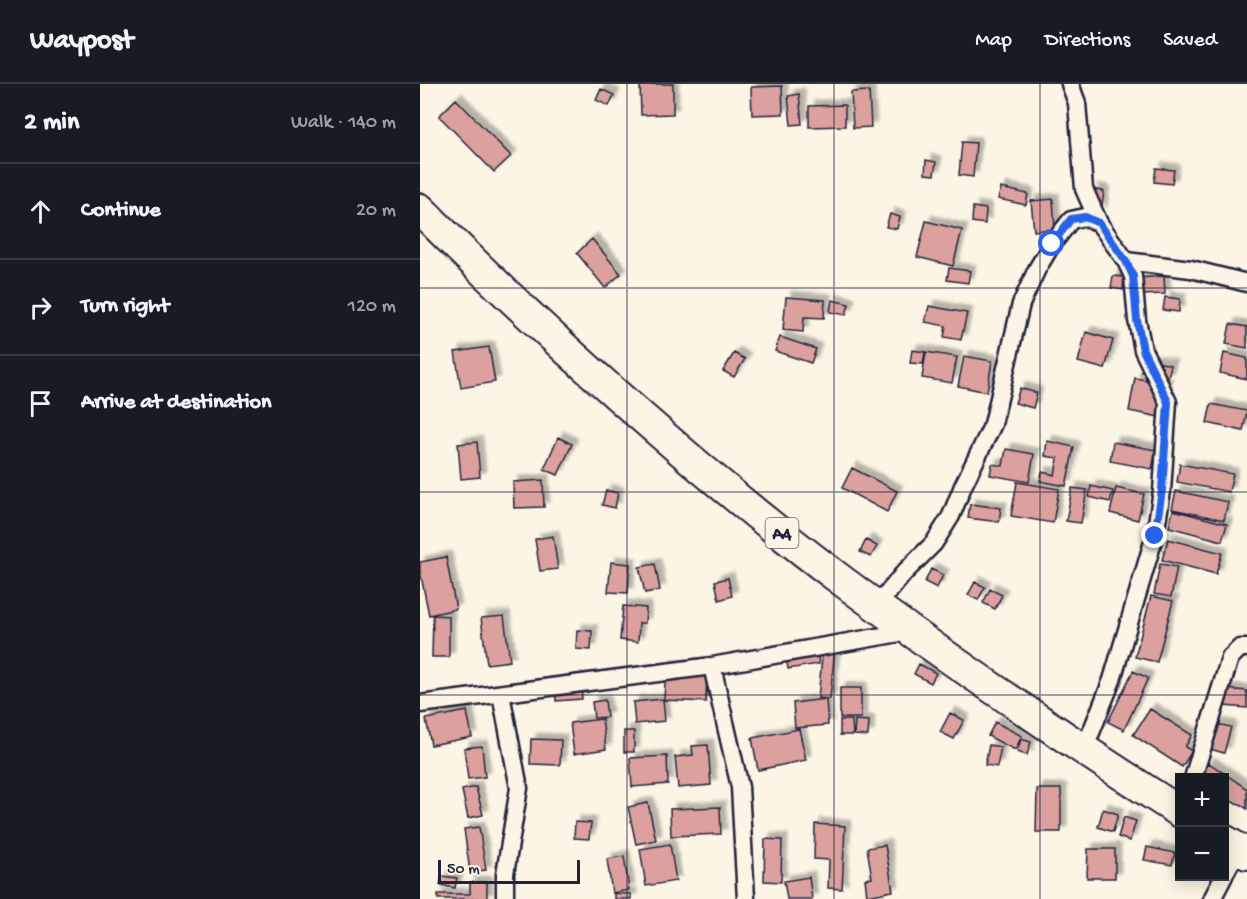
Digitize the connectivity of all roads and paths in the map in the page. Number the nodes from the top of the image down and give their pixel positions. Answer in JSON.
{"nodes":[{"id":1,"x":1070,"y":84,"type":"edge"},
{"id":2,"x":420,"y":209,"type":"edge"},
{"id":3,"x":1099,"y":223,"type":"junction"},
{"id":4,"x":1126,"y":261,"type":"junction"},
{"id":5,"x":1247,"y":283,"type":"edge"},
{"id":6,"x":878,"y":606,"type":"junction"},
{"id":7,"x":911,"y":631,"type":"junction"},
{"id":8,"x":1247,"y":648,"type":"edge"},
{"id":9,"x":712,"y":666,"type":"junction"},
{"id":10,"x":501,"y":694,"type":"junction"},
{"id":11,"x":420,"y":704,"type":"edge"},
{"id":12,"x":1084,"y":750,"type":"junction"},
{"id":13,"x":1193,"y":773,"type":"edge"},
{"id":14,"x":1175,"y":809,"type":"edge"},
{"id":15,"x":1231,"y":859,"type":"edge"},
{"id":16,"x":505,"y":899,"type":"edge"},
{"id":17,"x":746,"y":899,"type":"edge"},
{"id":18,"x":1212,"y":899,"type":"edge"}],
"edges":[{"from":1,"to":3,"type":"street"},
{"from":2,"to":6,"type":"highway","number":"A4"},
{"from":3,"to":4,"type":"street"},
{"from":3,"to":6,"type":"street"},
{"from":4,"to":5,"type":"street"},
{"from":4,"to":12,"type":"street"},
{"from":6,"to":7,"type":"highway","number":"A4"},
{"from":7,"to":9,"type":"street"},
{"from":7,"to":12,"type":"highway","number":"A4"},
{"from":8,"to":13,"type":"street"},
{"from":9,"to":10,"type":"street"},
{"from":9,"to":17,"type":"street"},
{"from":10,"to":11,"type":"street"},
{"from":10,"to":16,"type":"street"},
{"from":12,"to":14,"type":"highway","number":"A4"},
{"from":15,"to":18,"type":"street"}]}
